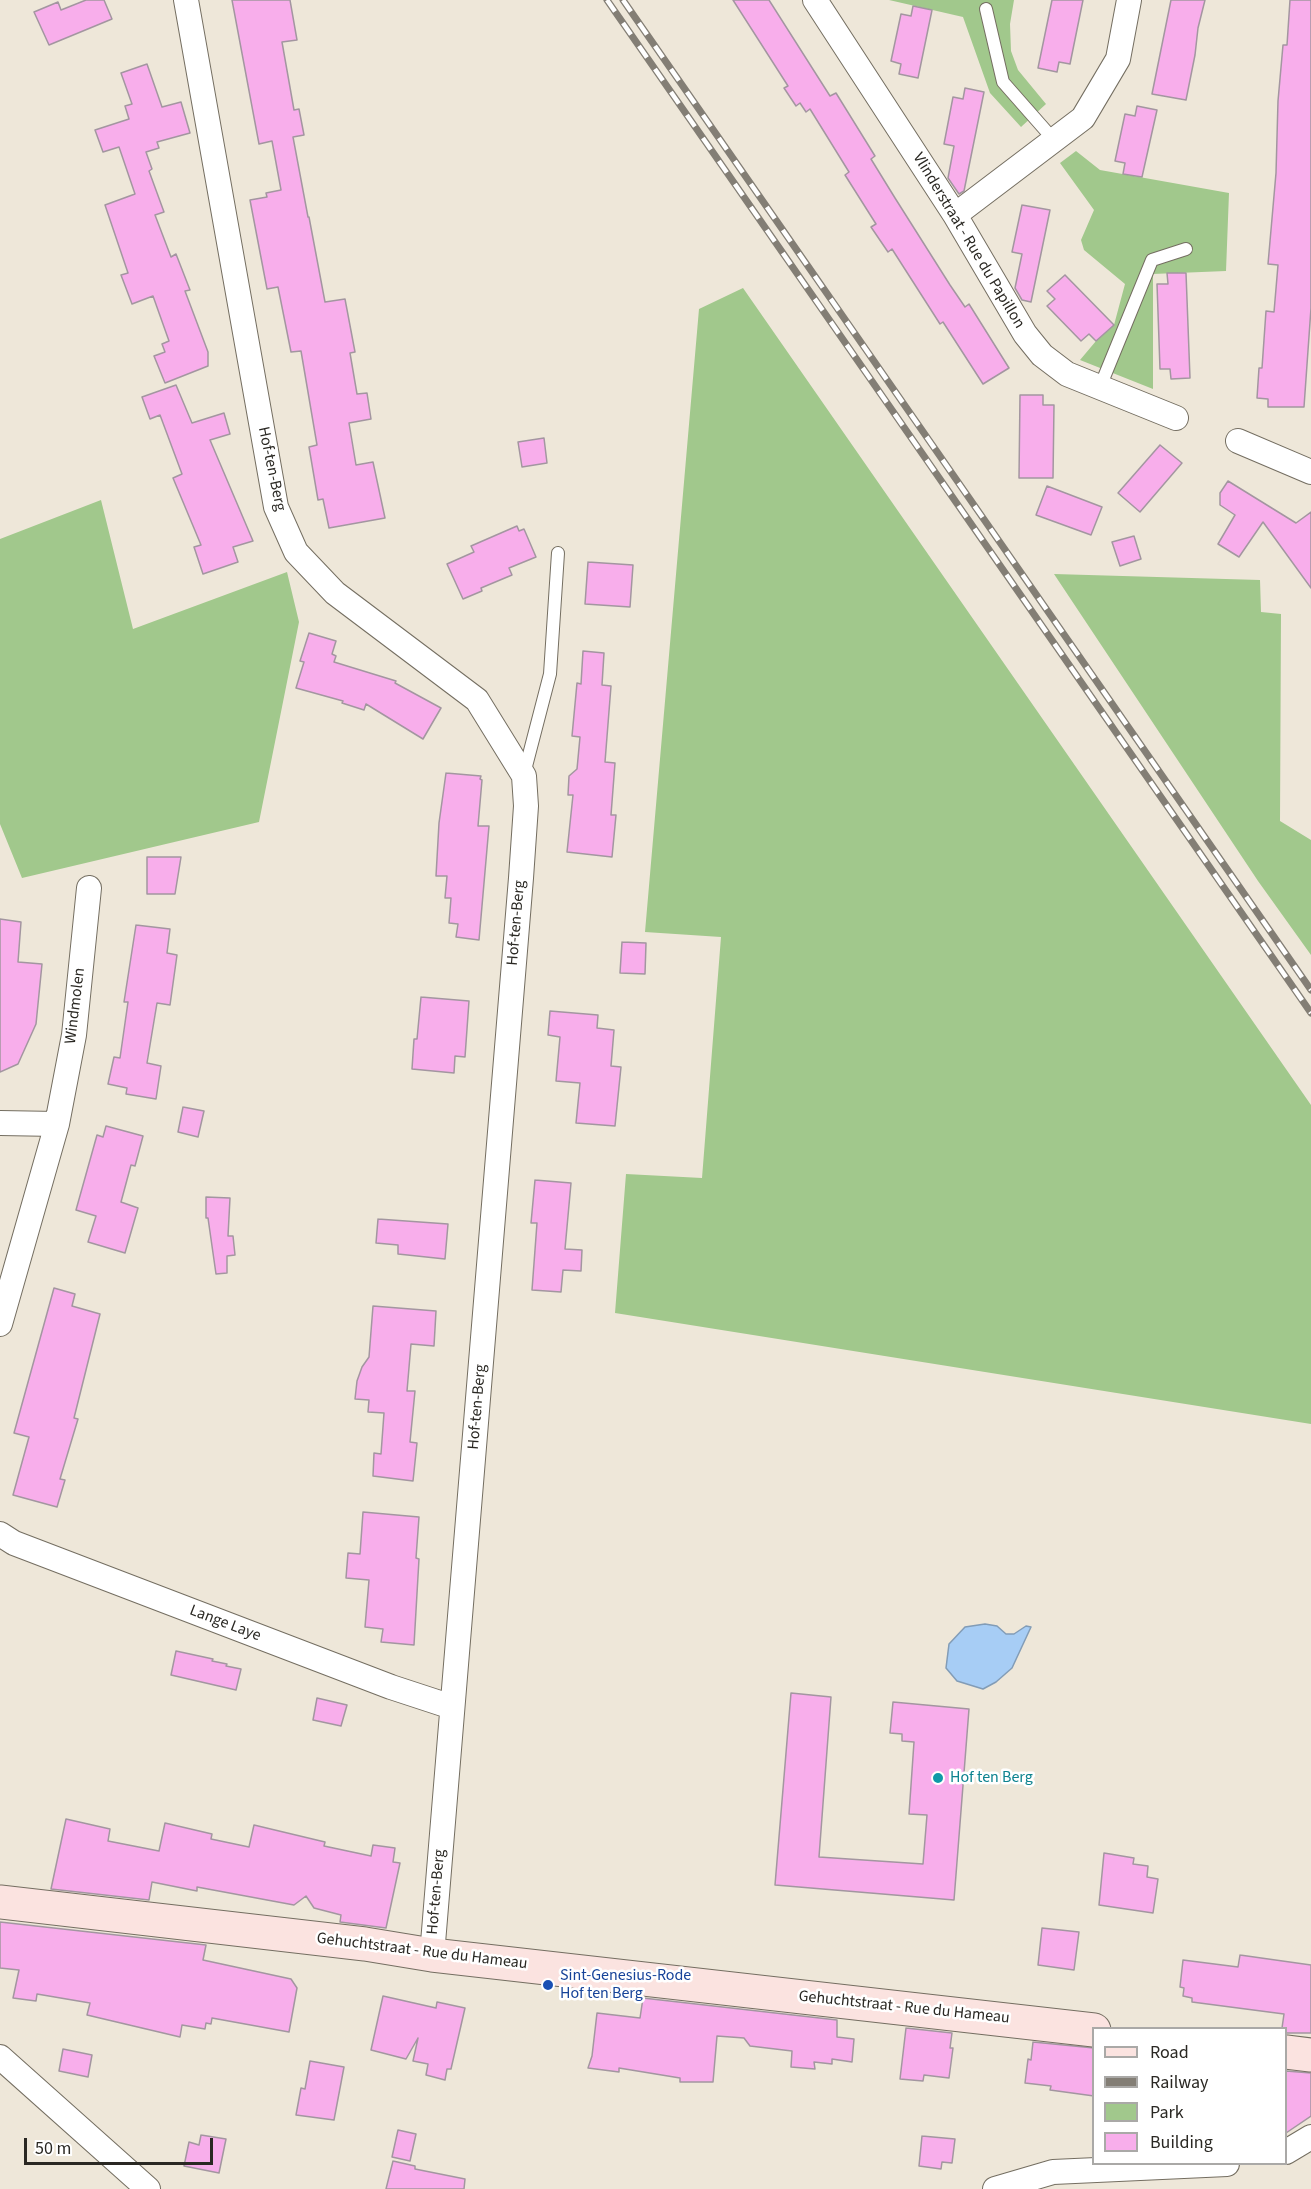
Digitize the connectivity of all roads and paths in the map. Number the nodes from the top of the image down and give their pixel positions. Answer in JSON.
{"nodes":[{"id":1,"x":186,"y":0,"type":"edge"},
{"id":2,"x":815,"y":0,"type":"edge"},
{"id":3,"x":1129,"y":0,"type":"edge"},
{"id":4,"x":986,"y":9,"type":"dead end"},
{"id":5,"x":1054,"y":140,"type":"junction"},
{"id":6,"x":955,"y":215,"type":"junction"},
{"id":7,"x":1186,"y":249,"type":"dead end"},
{"id":8,"x":1100,"y":387,"type":"junction"},
{"id":9,"x":1176,"y":418,"type":"dead end"},
{"id":10,"x":1238,"y":441,"type":"dead end"},
{"id":11,"x":1311,"y":472,"type":"edge"},
{"id":12,"x":558,"y":553,"type":"dead end"},
{"id":13,"x":524,"y":776,"type":"junction"},
{"id":14,"x":89,"y":888,"type":"dead end"},
{"id":15,"x":0,"y":1123,"type":"edge"},
{"id":16,"x":57,"y":1124,"type":"junction"},
{"id":17,"x":0,"y":1324,"type":"edge"},
{"id":18,"x":0,"y":1534,"type":"edge"},
{"id":19,"x":452,"y":1707,"type":"junction"},
{"id":20,"x":0,"y":1902,"type":"edge"},
{"id":21,"x":432,"y":1954,"type":"junction"},
{"id":22,"x":1092,"y":2030,"type":"edge"},
{"id":23,"x":1287,"y":2052,"type":"edge"},
{"id":24,"x":1311,"y":2055,"type":"edge"},
{"id":25,"x":0,"y":2057,"type":"edge"},
{"id":26,"x":1311,"y":2137,"type":"edge"},
{"id":27,"x":1287,"y":2151,"type":"edge"},
{"id":28,"x":1188,"y":2165,"type":"edge"},
{"id":29,"x":148,"y":2189,"type":"edge"},
{"id":30,"x":995,"y":2189,"type":"edge"}],
"edges":[{"from":1,"to":13,"type":"street","name":"Hof-ten-Berg"},
{"from":2,"to":6,"type":"street","name":"Vlinderstraat - Rue du Papillon"},
{"from":3,"to":5,"type":"street"},
{"from":4,"to":5,"type":"lane"},
{"from":5,"to":6,"type":"street"},
{"from":6,"to":8,"type":"street","name":"Vlinderstraat - Rue du Papillon"},
{"from":7,"to":8,"type":"lane"},
{"from":8,"to":9,"type":"street","name":"Vlinderstraat - Rue du Papillon"},
{"from":10,"to":11,"type":"street"},
{"from":12,"to":13,"type":"lane"},
{"from":13,"to":19,"type":"street","name":"Hof-ten-Berg"},
{"from":14,"to":16,"type":"street","name":"Windmolen"},
{"from":15,"to":16,"type":"street"},
{"from":16,"to":17,"type":"street","name":"Windmolen"},
{"from":18,"to":19,"type":"street","name":"Lange Laye"},
{"from":19,"to":21,"type":"street","name":"Hof-ten-Berg"},
{"from":20,"to":21,"type":"street","name":"Gehuchtstraat - Rue du Hameau"},
{"from":21,"to":22,"type":"street","name":"Gehuchtstraat - Rue du Hameau"},
{"from":23,"to":24,"type":"street"},
{"from":25,"to":29,"type":"street"},
{"from":26,"to":27,"type":"street"},
{"from":28,"to":30,"type":"street"}]}
